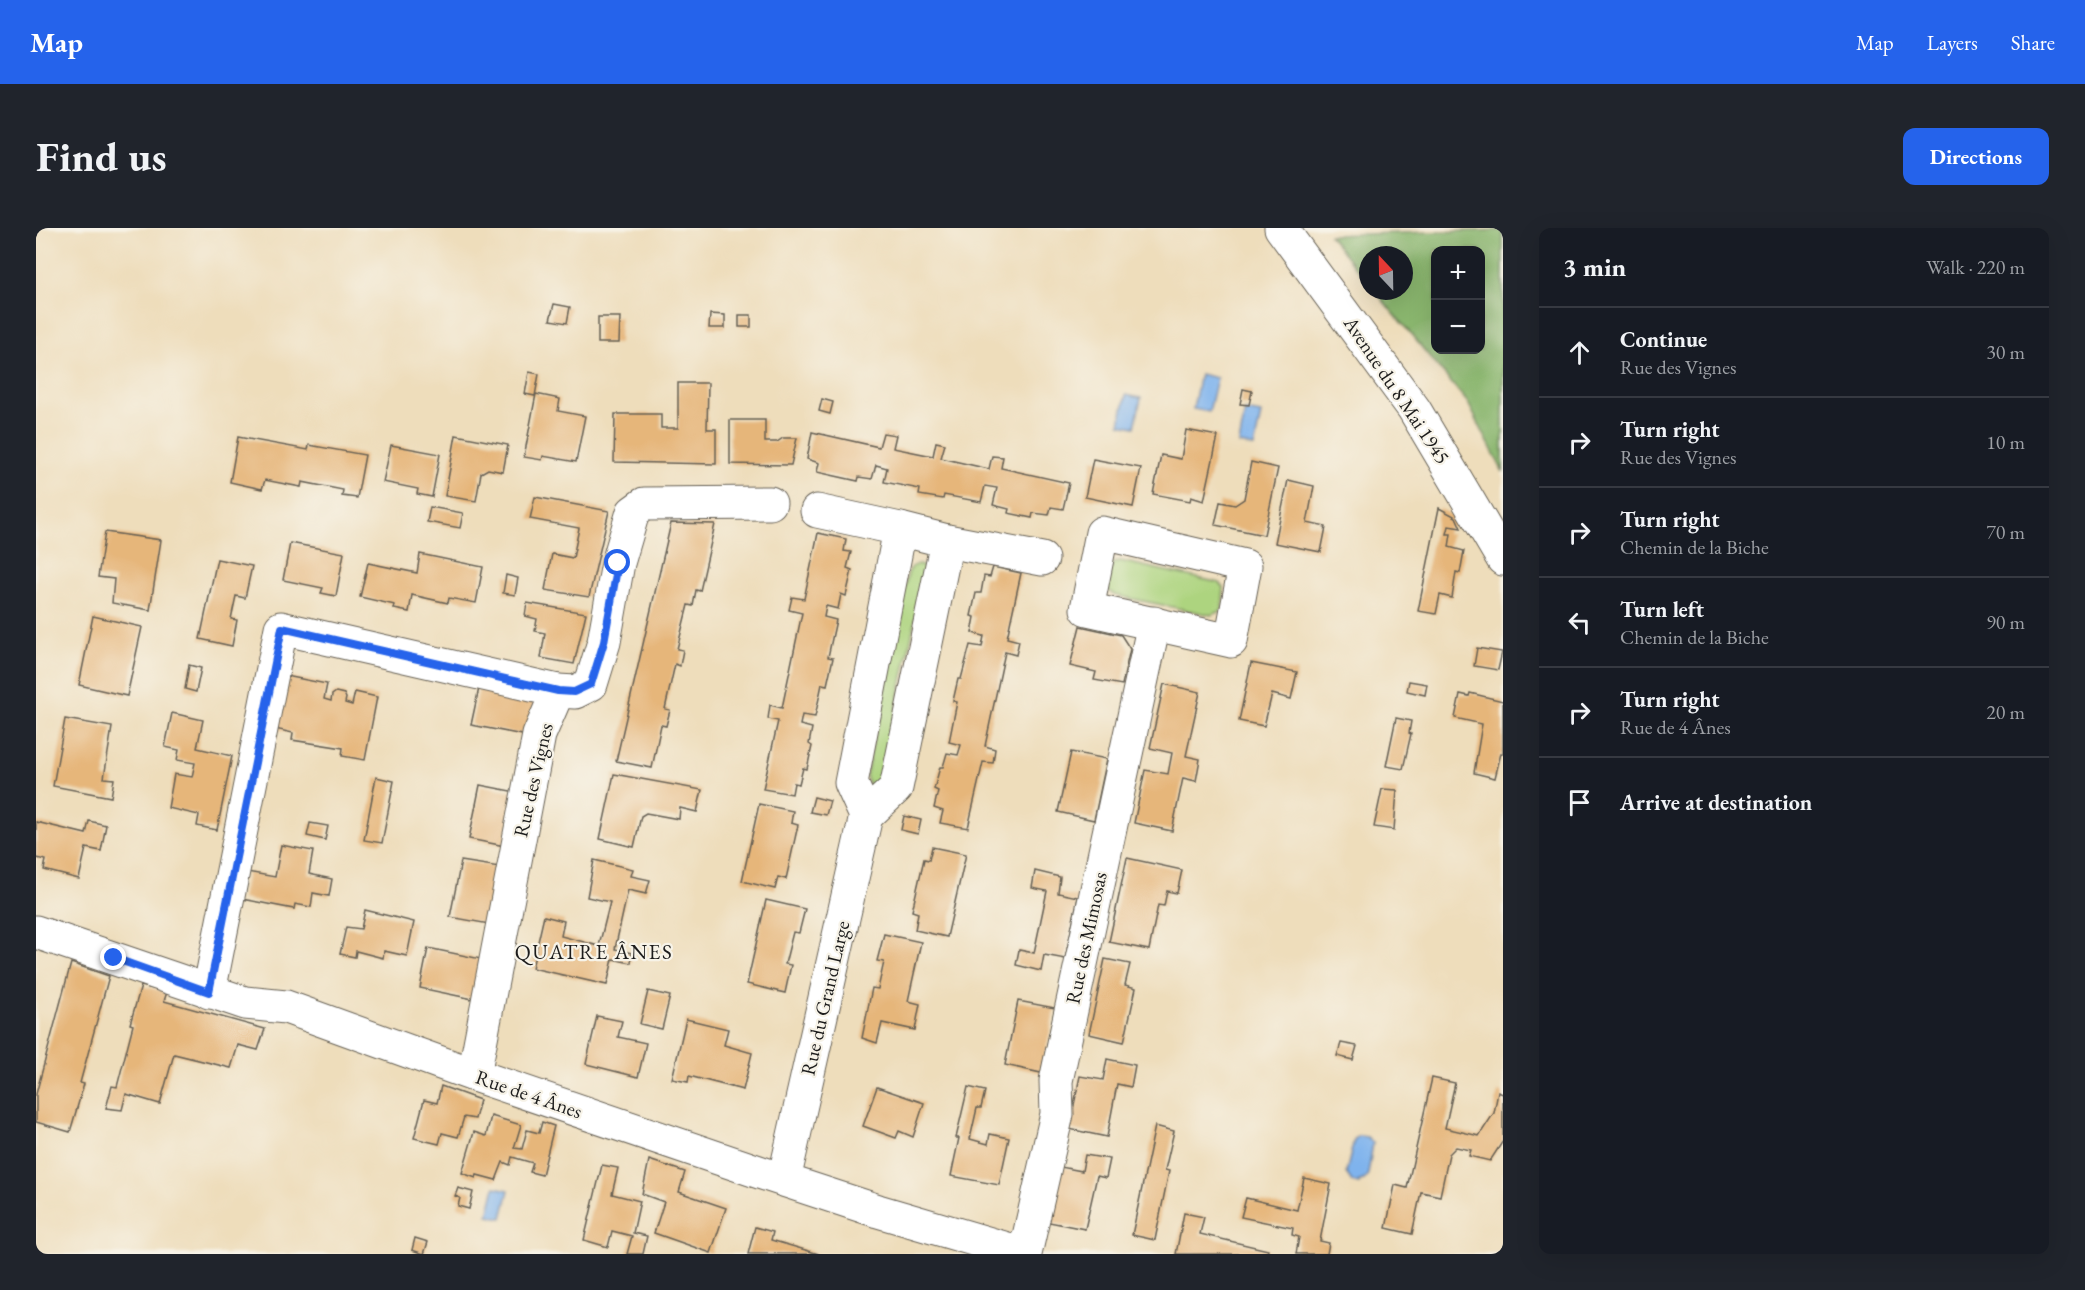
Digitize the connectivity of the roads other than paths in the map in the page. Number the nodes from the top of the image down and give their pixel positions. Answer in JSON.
{"nodes":[{"id":1,"x":1281,"y":228,"type":"edge"},
{"id":2,"x":770,"y":503,"type":"dead end"},
{"id":3,"x":817,"y":511,"type":"dead end"},
{"id":4,"x":900,"y":530,"type":"junction"},
{"id":5,"x":947,"y":541,"type":"junction"},
{"id":6,"x":1042,"y":559,"type":"dead end"},
{"id":7,"x":1503,"y":559,"type":"edge"},
{"id":8,"x":1154,"y":623,"type":"junction"},
{"id":9,"x":558,"y":691,"type":"junction"},
{"id":10,"x":866,"y":816,"type":"junction"},
{"id":11,"x":36,"y":932,"type":"edge"},
{"id":12,"x":209,"y":992,"type":"junction"},
{"id":13,"x":474,"y":1075,"type":"junction"},
{"id":14,"x":784,"y":1180,"type":"junction"},
{"id":15,"x":1024,"y":1254,"type":"edge"}],
"edges":[{"from":1,"to":7,"type":"street","name":"Avenue du 8 Mai 1945"},
{"from":2,"to":9,"type":"street"},
{"from":3,"to":4,"type":"street"},
{"from":4,"to":5,"type":"street"},
{"from":4,"to":10,"type":"street"},
{"from":5,"to":6,"type":"street"},
{"from":5,"to":10,"type":"street"},
{"from":8,"to":8,"type":"street"},
{"from":8,"to":15,"type":"street","name":"Rue des Mimosas"},
{"from":9,"to":12,"type":"street"},
{"from":9,"to":13,"type":"street","name":"Rue des Vignes"},
{"from":10,"to":14,"type":"street","name":"Rue du Grand Large"},
{"from":11,"to":12,"type":"street","name":"Rue de 4 Ânes"},
{"from":12,"to":13,"type":"street","name":"Rue de 4 Ânes"},
{"from":13,"to":14,"type":"street","name":"Rue de 4 Ânes"},
{"from":14,"to":15,"type":"street","name":"Rue de 4 Ânes"}]}
